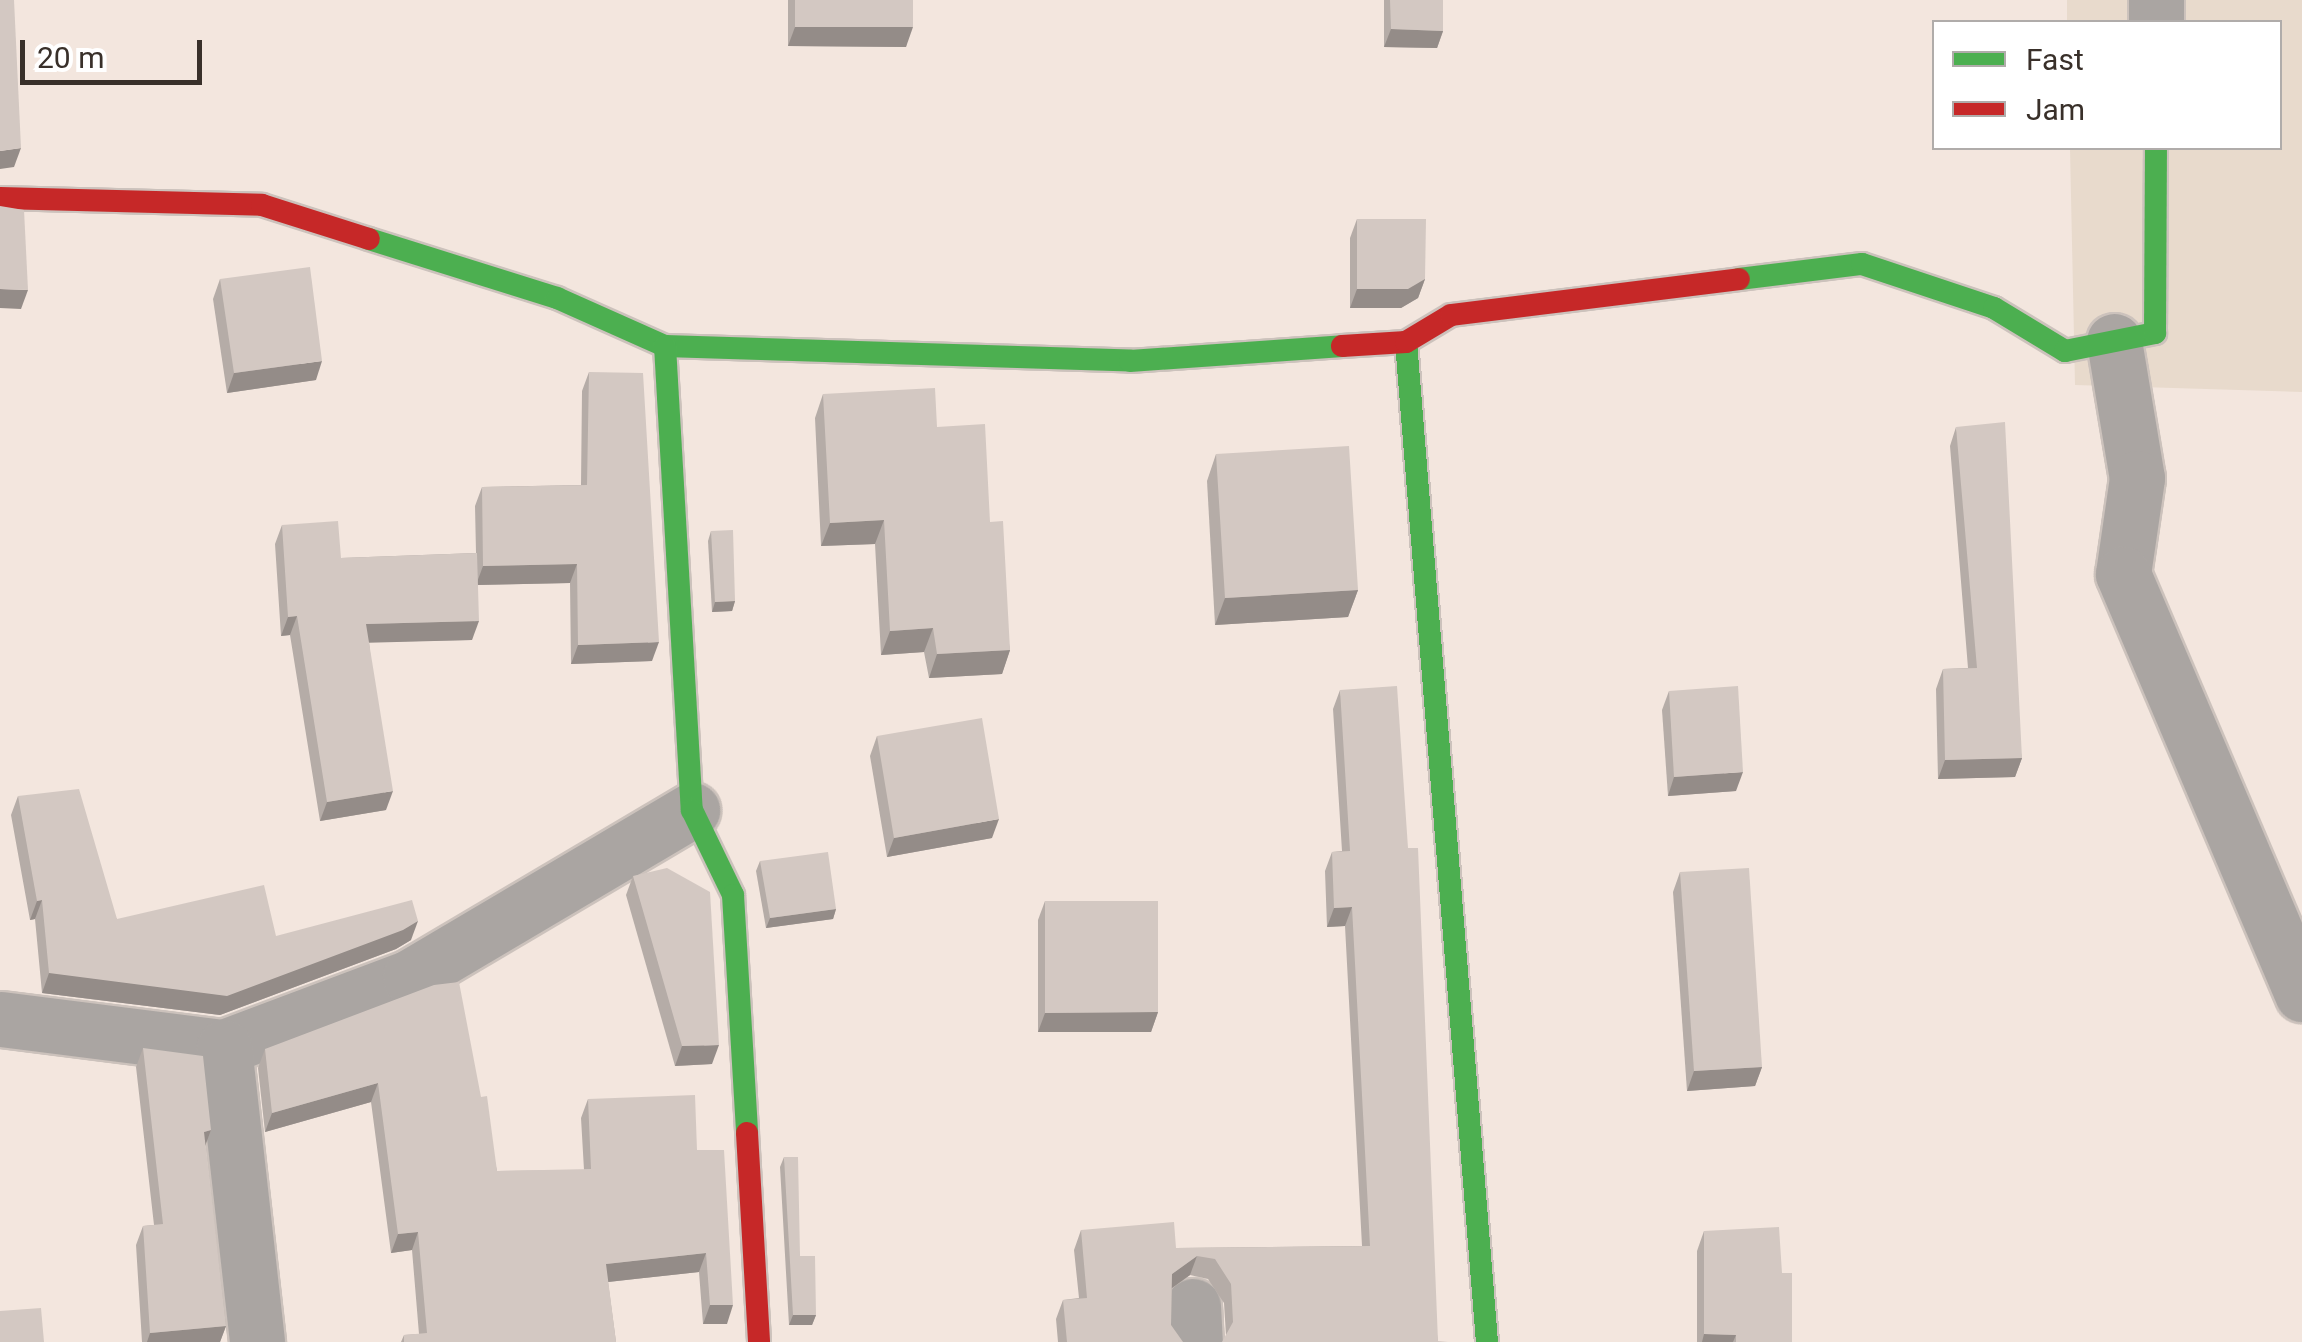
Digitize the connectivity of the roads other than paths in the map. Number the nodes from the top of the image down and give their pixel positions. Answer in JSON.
{"nodes":[{"id":1,"x":2156,"y":150,"type":"edge"},
{"id":2,"x":0,"y":198,"type":"edge"},
{"id":3,"x":2114,"y":341,"type":"junction"},
{"id":4,"x":1406,"y":342,"type":"junction"},
{"id":5,"x":666,"y":346,"type":"junction"},
{"id":6,"x":692,"y":810,"type":"junction"},
{"id":7,"x":2302,"y":994,"type":"edge"},
{"id":8,"x":1,"y":1019,"type":"edge"},
{"id":9,"x":224,"y":1047,"type":"junction"},
{"id":10,"x":256,"y":1342,"type":"edge"},
{"id":11,"x":759,"y":1342,"type":"edge"},
{"id":12,"x":1488,"y":1342,"type":"edge"}],
"edges":[{"from":1,"to":3,"type":"street"},
{"from":2,"to":5,"type":"street"},
{"from":3,"to":4,"type":"street"},
{"from":3,"to":7,"type":"street"},
{"from":4,"to":5,"type":"street"},
{"from":4,"to":12,"type":"street"},
{"from":5,"to":6,"type":"street"},
{"from":6,"to":9,"type":"street"},
{"from":6,"to":11,"type":"street"},
{"from":8,"to":9,"type":"street"},
{"from":9,"to":10,"type":"street"}]}
